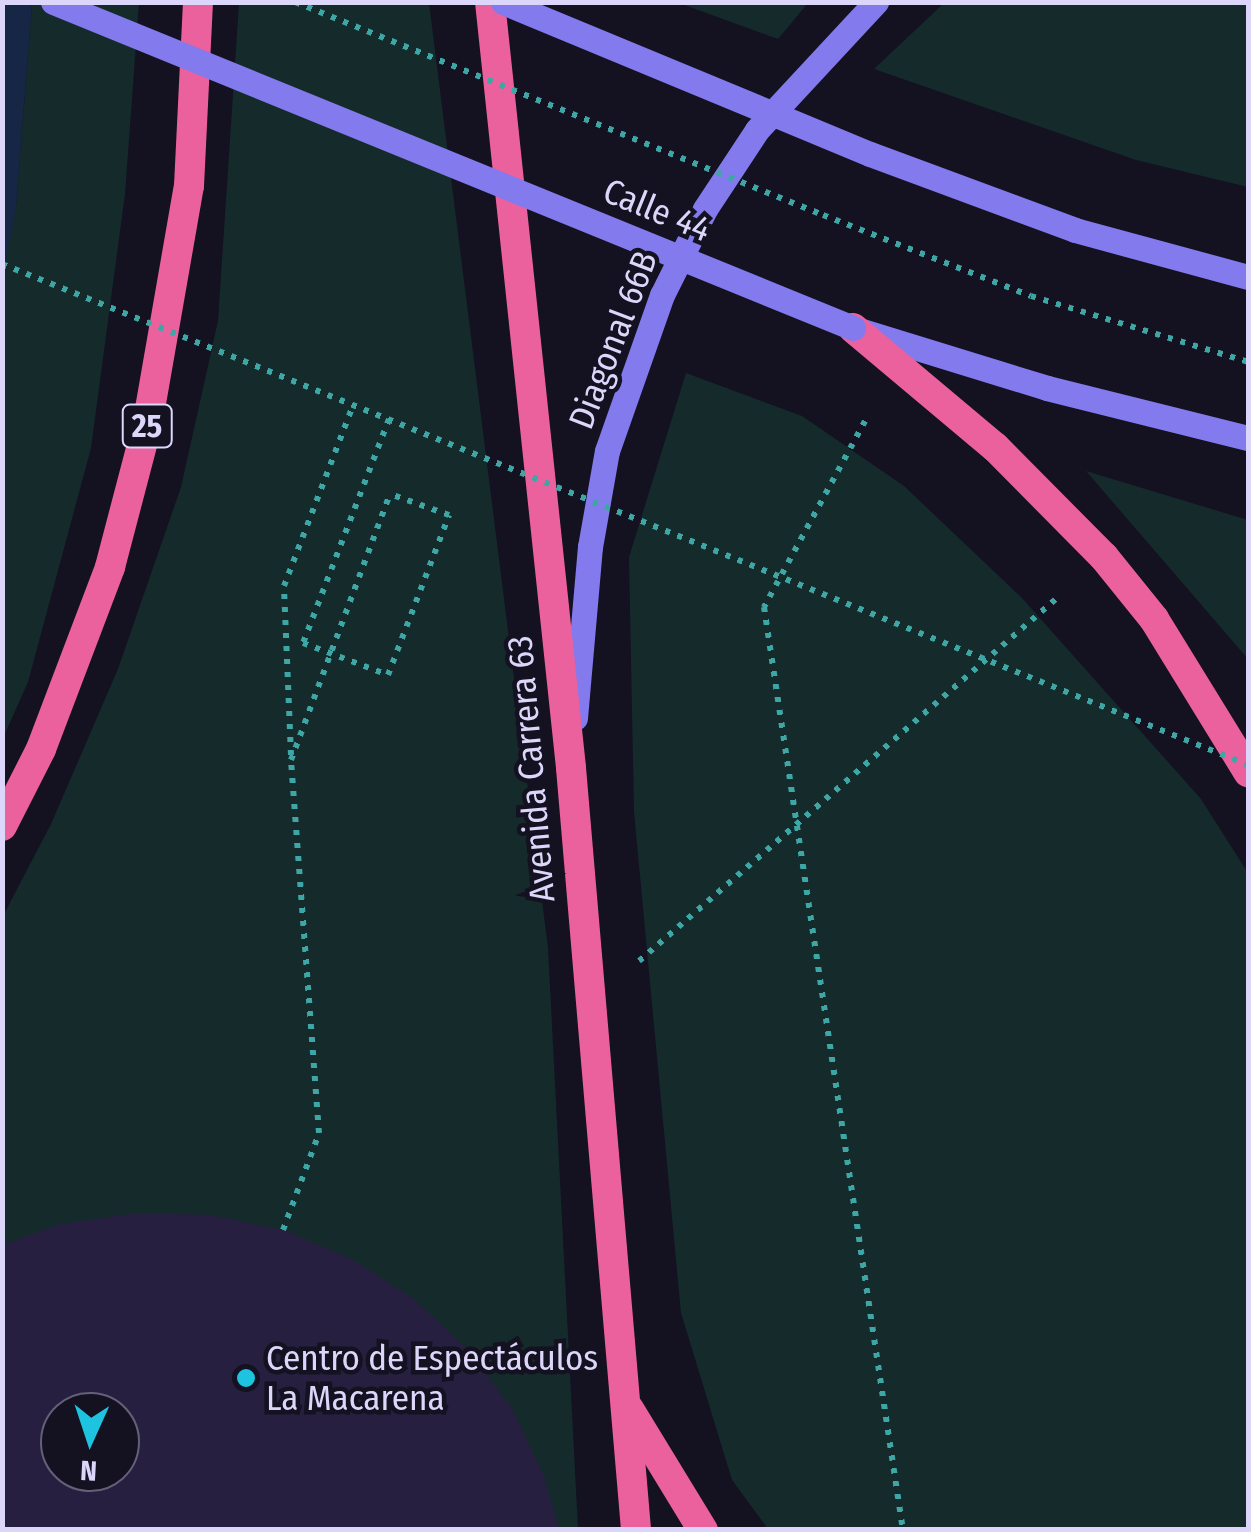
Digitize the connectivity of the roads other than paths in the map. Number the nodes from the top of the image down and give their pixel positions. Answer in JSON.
{"nodes":[{"id":1,"x":54,"y":2,"type":"edge"},
{"id":2,"x":198,"y":2,"type":"edge"},
{"id":3,"x":490,"y":2,"type":"edge"},
{"id":4,"x":503,"y":2,"type":"edge"},
{"id":5,"x":876,"y":2,"type":"edge"},
{"id":6,"x":1248,"y":277,"type":"edge"},
{"id":7,"x":853,"y":328,"type":"junction"},
{"id":8,"x":1248,"y":438,"type":"edge"},
{"id":9,"x":570,"y":768,"type":"junction"},
{"id":10,"x":1248,"y":768,"type":"edge"},
{"id":11,"x":2,"y":826,"type":"edge"},
{"id":12,"x":624,"y":1400,"type":"junction"},
{"id":13,"x":636,"y":1530,"type":"edge"},
{"id":14,"x":703,"y":1530,"type":"edge"}],
"edges":[{"from":1,"to":7,"type":"main road","name":"Calle 44","bridge":true},
{"from":2,"to":11,"type":"highway","number":"25"},
{"from":3,"to":9,"type":"highway","name":"Avenida Carrera 63"},
{"from":4,"to":6,"type":"main road","bridge":true},
{"from":5,"to":9,"type":"main road","name":"Diagonal 66B"},
{"from":7,"to":8,"type":"main road","name":"Calle 44"},
{"from":7,"to":10,"type":"highway"},
{"from":9,"to":12,"type":"highway","name":"Avenida Carrera 63"},
{"from":12,"to":13,"type":"highway","name":"Avenida Carrera 63"},
{"from":12,"to":14,"type":"highway"}]}
